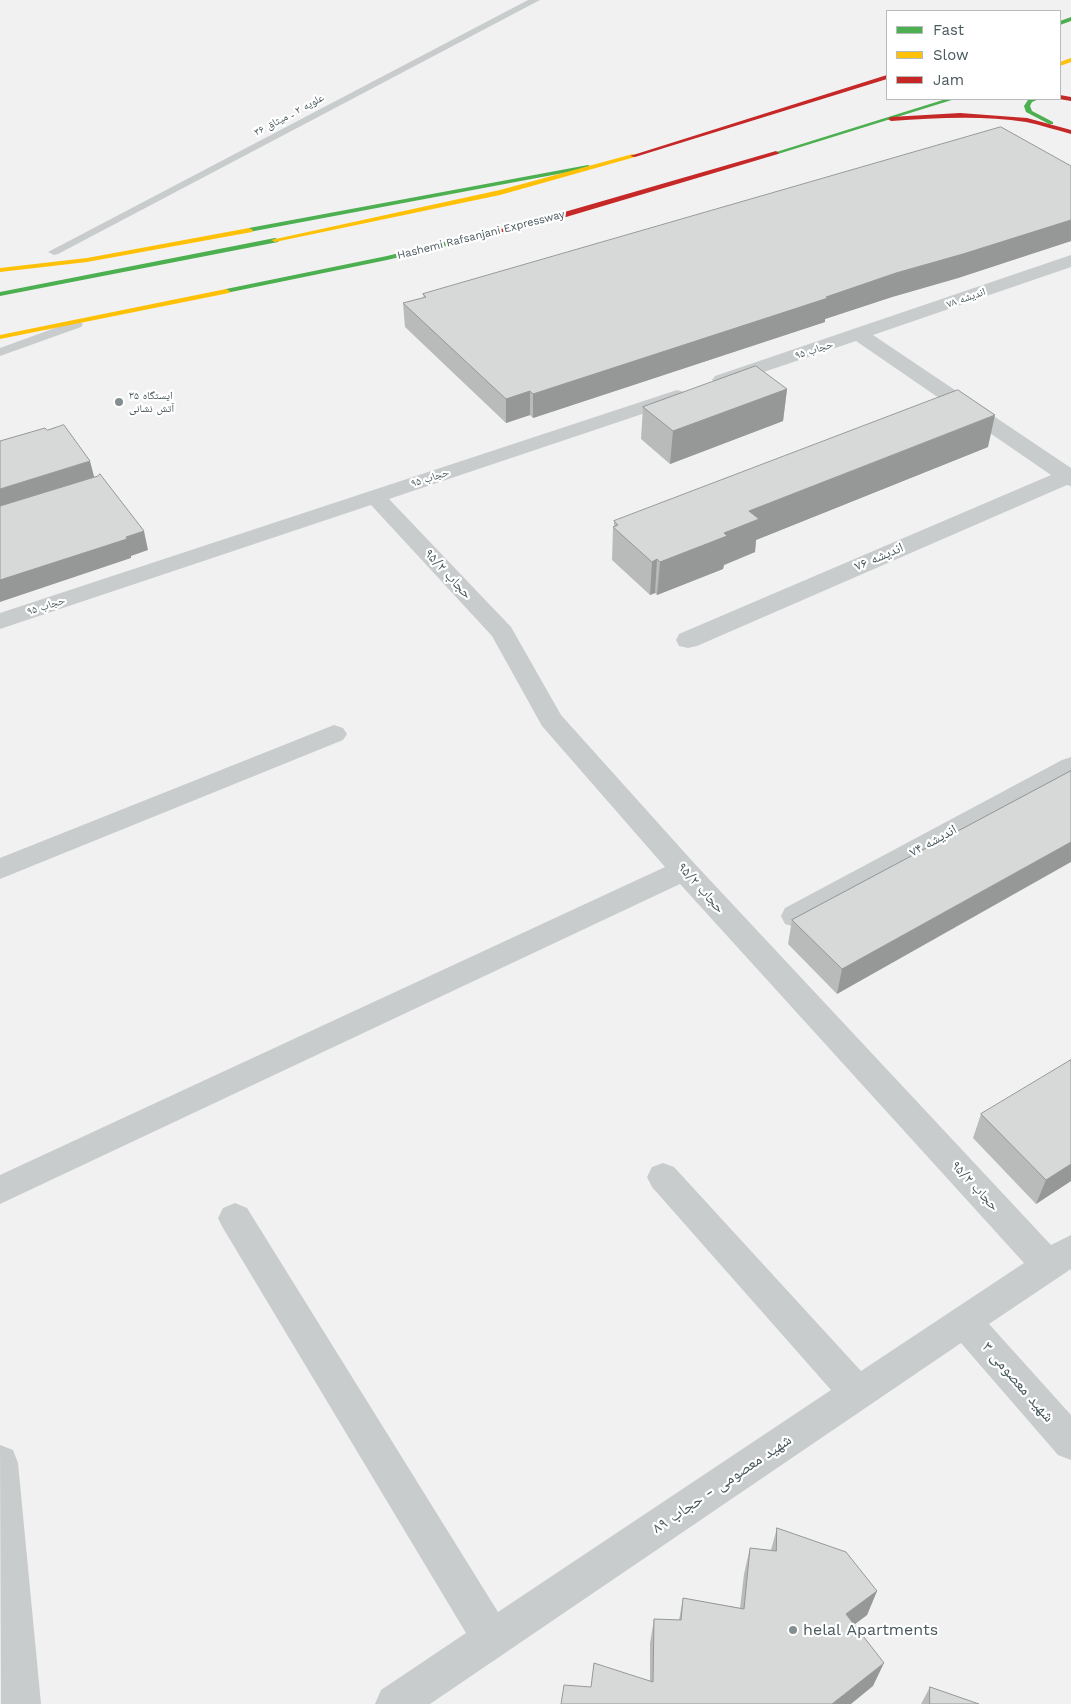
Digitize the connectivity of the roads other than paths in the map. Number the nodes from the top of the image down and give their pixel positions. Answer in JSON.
{"nodes":[{"id":1,"x":535,"y":0,"type":"edge"},
{"id":2,"x":886,"y":77,"type":"edge"},
{"id":3,"x":949,"y":100,"type":"edge"},
{"id":4,"x":1033,"y":100,"type":"edge"},
{"id":5,"x":890,"y":119,"type":"junction"},
{"id":6,"x":1056,"y":125,"type":"junction"},
{"id":7,"x":1071,"y":132,"type":"edge"},
{"id":8,"x":614,"y":162,"type":"junction"},
{"id":9,"x":54,"y":252,"type":"dead end"},
{"id":10,"x":1071,"y":261,"type":"edge"},
{"id":11,"x":0,"y":270,"type":"edge"},
{"id":12,"x":0,"y":294,"type":"edge"},
{"id":13,"x":90,"y":320,"type":"junction"},
{"id":14,"x":860,"y":334,"type":"junction"},
{"id":15,"x":0,"y":337,"type":"edge"},
{"id":16,"x":0,"y":352,"type":"edge"},
{"id":17,"x":1070,"y":477,"type":"edge"},
{"id":18,"x":374,"y":496,"type":"junction"},
{"id":19,"x":0,"y":621,"type":"edge"},
{"id":20,"x":688,"y":640,"type":"dead end"},
{"id":21,"x":334,"y":734,"type":"dead end"},
{"id":22,"x":1071,"y":766,"type":"edge"},
{"id":23,"x":0,"y":869,"type":"edge"},
{"id":24,"x":684,"y":870,"type":"junction"},
{"id":25,"x":795,"y":916,"type":"edge"},
{"id":26,"x":663,"y":1177,"type":"dead end"},
{"id":27,"x":0,"y":1190,"type":"edge"},
{"id":28,"x":235,"y":1218,"type":"dead end"},
{"id":29,"x":1060,"y":1257,"type":"edge"},
{"id":30,"x":964,"y":1321,"type":"junction"},
{"id":31,"x":857,"y":1393,"type":"junction"},
{"id":32,"x":1071,"y":1442,"type":"edge"},
{"id":33,"x":0,"y":1463,"type":"edge"},
{"id":34,"x":492,"y":1639,"type":"junction"},
{"id":35,"x":21,"y":1704,"type":"edge"},
{"id":36,"x":395,"y":1704,"type":"edge"}],
"edges":[{"from":1,"to":9,"type":"lane","name":"علویه ۲ ـ میثاق ۳۶"},
{"from":2,"to":8,"type":"main road"},
{"from":3,"to":5,"type":"main road","name":"Hashemi Rafsanjani Expressway"},
{"from":4,"to":6,"type":"main road"},
{"from":5,"to":6,"type":"main road"},
{"from":5,"to":13,"type":"main road","name":"Hashemi Rafsanjani Expressway"},
{"from":6,"to":7,"type":"main road"},
{"from":8,"to":11,"type":"main road"},
{"from":8,"to":12,"type":"main road"},
{"from":10,"to":14,"type":"street","name":"اندیشه ۷۸"},
{"from":13,"to":15,"type":"main road","name":"Hashemi Rafsanjani Expressway"},
{"from":13,"to":16,"type":"lane"},
{"from":14,"to":17,"type":"street"},
{"from":14,"to":18,"type":"street","name":"حجاب ۹۵"},
{"from":17,"to":20,"type":"street","name":"اندیشه ۷۶"},
{"from":18,"to":19,"type":"street","name":"حجاب ۹۵"},
{"from":18,"to":24,"type":"street","name":"حجاب ۹۵/۲"},
{"from":21,"to":23,"type":"street"},
{"from":22,"to":25,"type":"street","name":"اندیشه ۷۴"},
{"from":24,"to":27,"type":"street"},
{"from":24,"to":29,"type":"street","name":"حجاب ۹۵/۲"},
{"from":26,"to":31,"type":"street"},
{"from":28,"to":34,"type":"street"},
{"from":29,"to":30,"type":"street","name":"شهید معصومی - حجاب ۸۹"},
{"from":30,"to":31,"type":"street","name":"شهید معصومی - حجاب ۸۹"},
{"from":30,"to":32,"type":"street","name":"شهید معصومی ۳"},
{"from":31,"to":34,"type":"street","name":"شهید معصومی - حجاب ۸۹"},
{"from":33,"to":35,"type":"street"},
{"from":34,"to":36,"type":"street","name":"شهید معصومی - حجاب ۸۹"}]}
